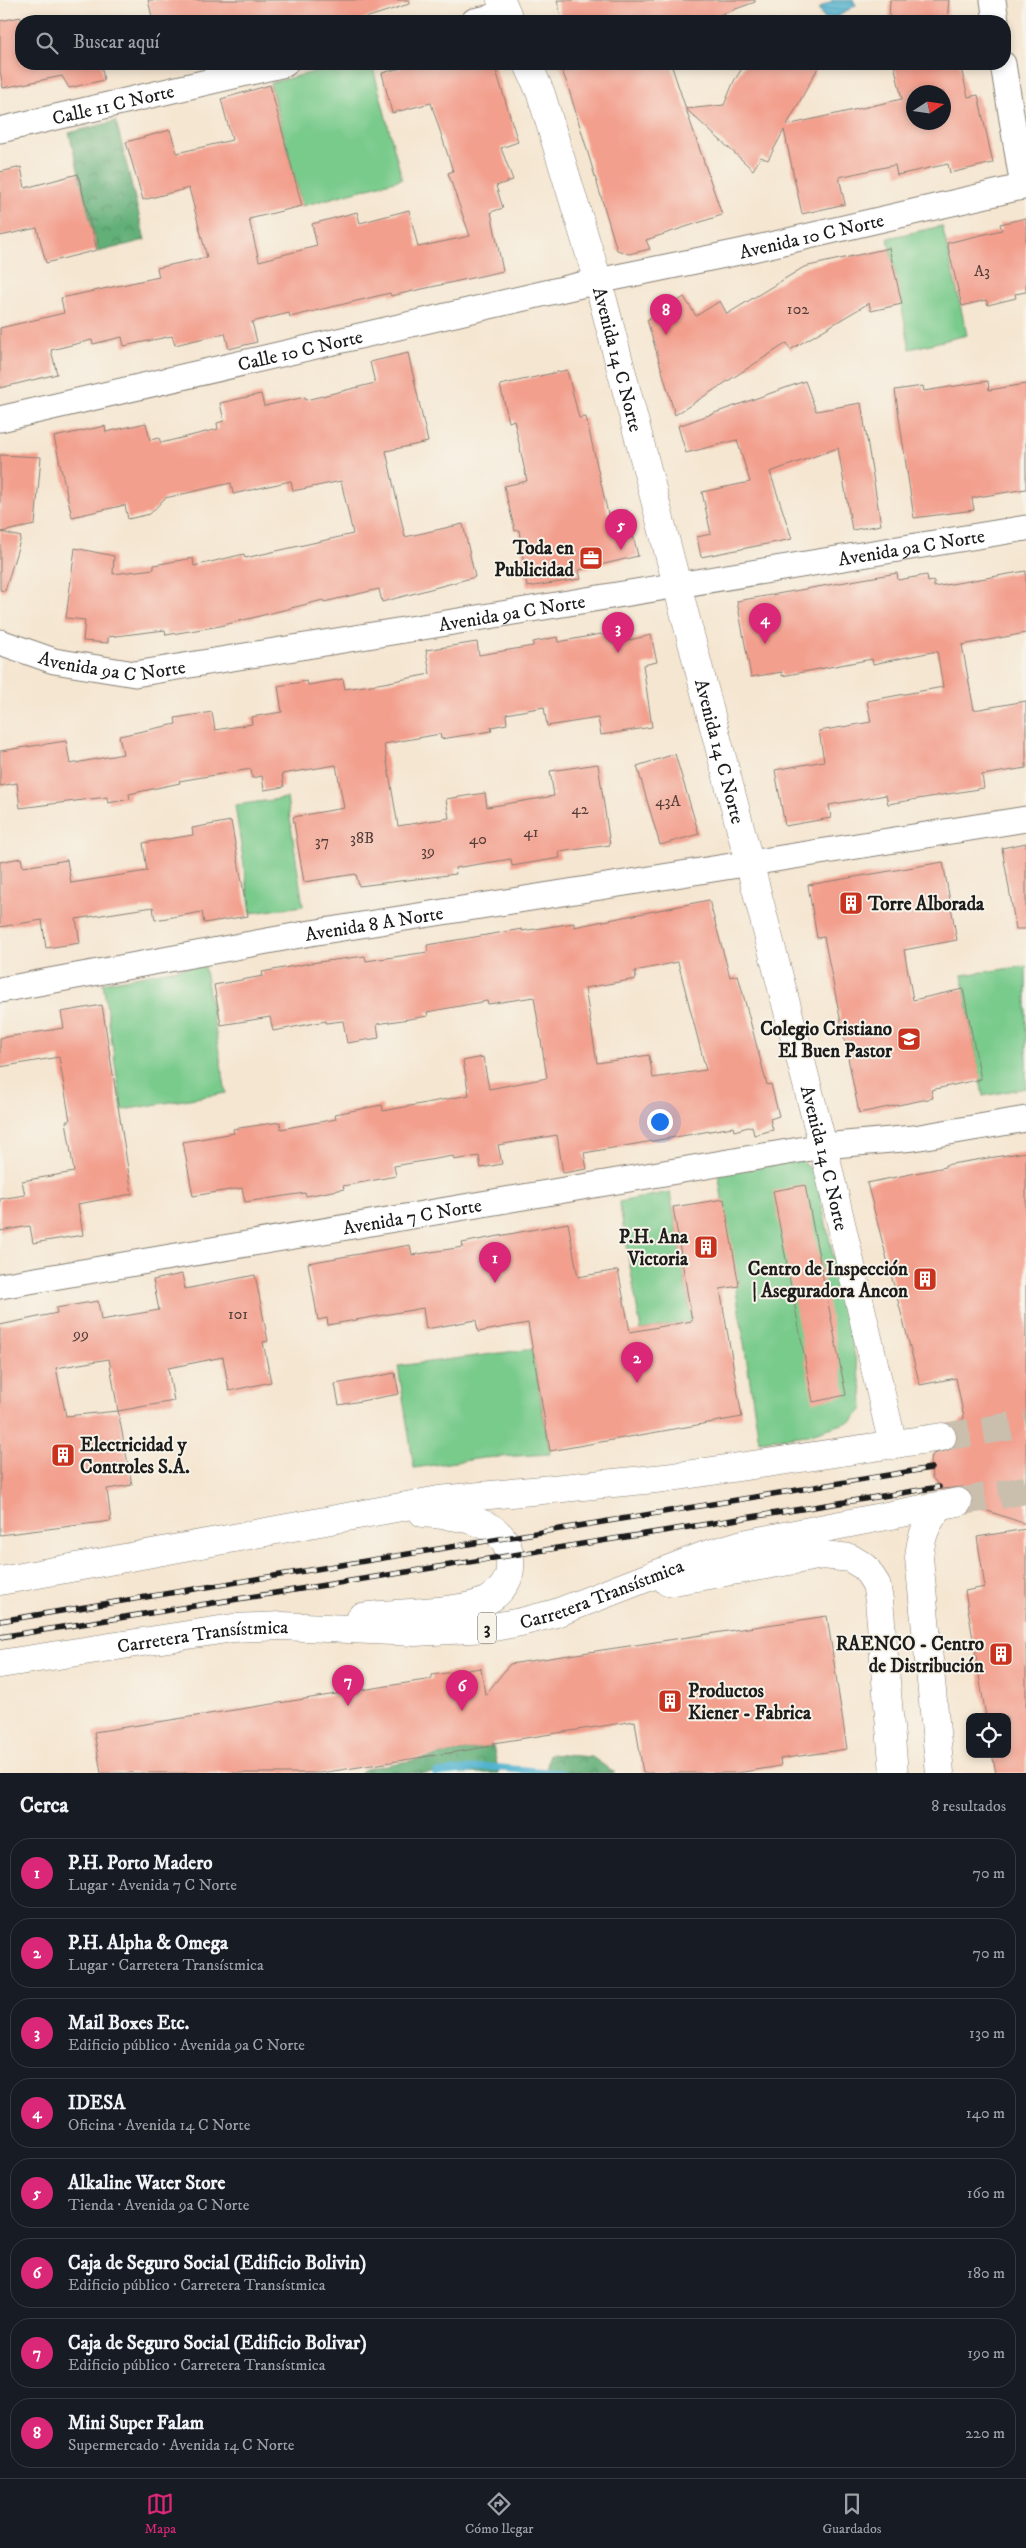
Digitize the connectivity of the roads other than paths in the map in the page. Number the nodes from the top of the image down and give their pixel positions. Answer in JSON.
{"nodes":[{"id":1,"x":993,"y":0,"type":"edge"},
{"id":2,"x":995,"y":15,"type":"edge"},
{"id":3,"x":259,"y":70,"type":"edge"},
{"id":4,"x":531,"y":70,"type":"edge"},
{"id":5,"x":1004,"y":70,"type":"edge"},
{"id":6,"x":0,"y":130,"type":"edge"},
{"id":7,"x":1024,"y":187,"type":"edge"},
{"id":8,"x":598,"y":281,"type":"junction"},
{"id":9,"x":0,"y":419,"type":"edge"},
{"id":10,"x":1026,"y":528,"type":"edge"},
{"id":11,"x":677,"y":587,"type":"junction"},
{"id":12,"x":0,"y":642,"type":"edge"},
{"id":13,"x":1026,"y":819,"type":"edge"},
{"id":14,"x":748,"y":863,"type":"junction"},
{"id":15,"x":0,"y":990,"type":"edge"},
{"id":16,"x":1026,"y":1119,"type":"edge"},
{"id":17,"x":823,"y":1146,"type":"junction"},
{"id":18,"x":0,"y":1286,"type":"edge"},
{"id":19,"x":942,"y":1437,"type":"tunnel mouth"},
{"id":20,"x":893,"y":1444,"type":"junction"},
{"id":21,"x":391,"y":1508,"type":"junction"},
{"id":22,"x":0,"y":1580,"type":"edge"},
{"id":23,"x":610,"y":1593,"type":"junction"},
{"id":24,"x":282,"y":1626,"type":"junction"},
{"id":25,"x":0,"y":1664,"type":"edge"},
{"id":26,"x":894,"y":1773,"type":"edge"},
{"id":27,"x":940,"y":1773,"type":"edge"}],
"edges":[{"from":1,"to":2,"type":"street"},
{"from":3,"to":6,"type":"street","name":"Calle 11 C Norte"},
{"from":4,"to":8,"type":"main road","name":"Avenida 14 C Norte"},
{"from":5,"to":7,"type":"street"},
{"from":7,"to":8,"type":"street","name":"Avenida 10 C Norte"},
{"from":8,"to":9,"type":"street","name":"Calle 10 C Norte"},
{"from":8,"to":11,"type":"main road","name":"Avenida 14 C Norte"},
{"from":10,"to":11,"type":"street","name":"Avenida 9a C Norte"},
{"from":11,"to":12,"type":"street","name":"Avenida 9a C Norte"},
{"from":11,"to":14,"type":"main road","name":"Avenida 14 C Norte"},
{"from":13,"to":14,"type":"street","name":"Avenida 8 A Norte"},
{"from":14,"to":15,"type":"street","name":"Avenida 8 A Norte"},
{"from":14,"to":17,"type":"main road","name":"Avenida 14 C Norte"},
{"from":16,"to":17,"type":"street","name":"Avenida 7 C Norte"},
{"from":17,"to":18,"type":"street","name":"Avenida 7 C Norte"},
{"from":17,"to":20,"type":"main road","name":"Avenida 14 C Norte"},
{"from":19,"to":20,"type":"main road"},
{"from":20,"to":21,"type":"main road"},
{"from":21,"to":22,"type":"main road"},
{"from":21,"to":24,"type":"main road"},
{"from":23,"to":24,"type":"main road","name":"Carretera Transístmica","number":"3"},
{"from":23,"to":26,"type":"main road"},
{"from":23,"to":27,"type":"main road","name":"Carretera Transístmica","number":"3"},
{"from":24,"to":25,"type":"main road","name":"Carretera Transístmica","number":"3"}]}
